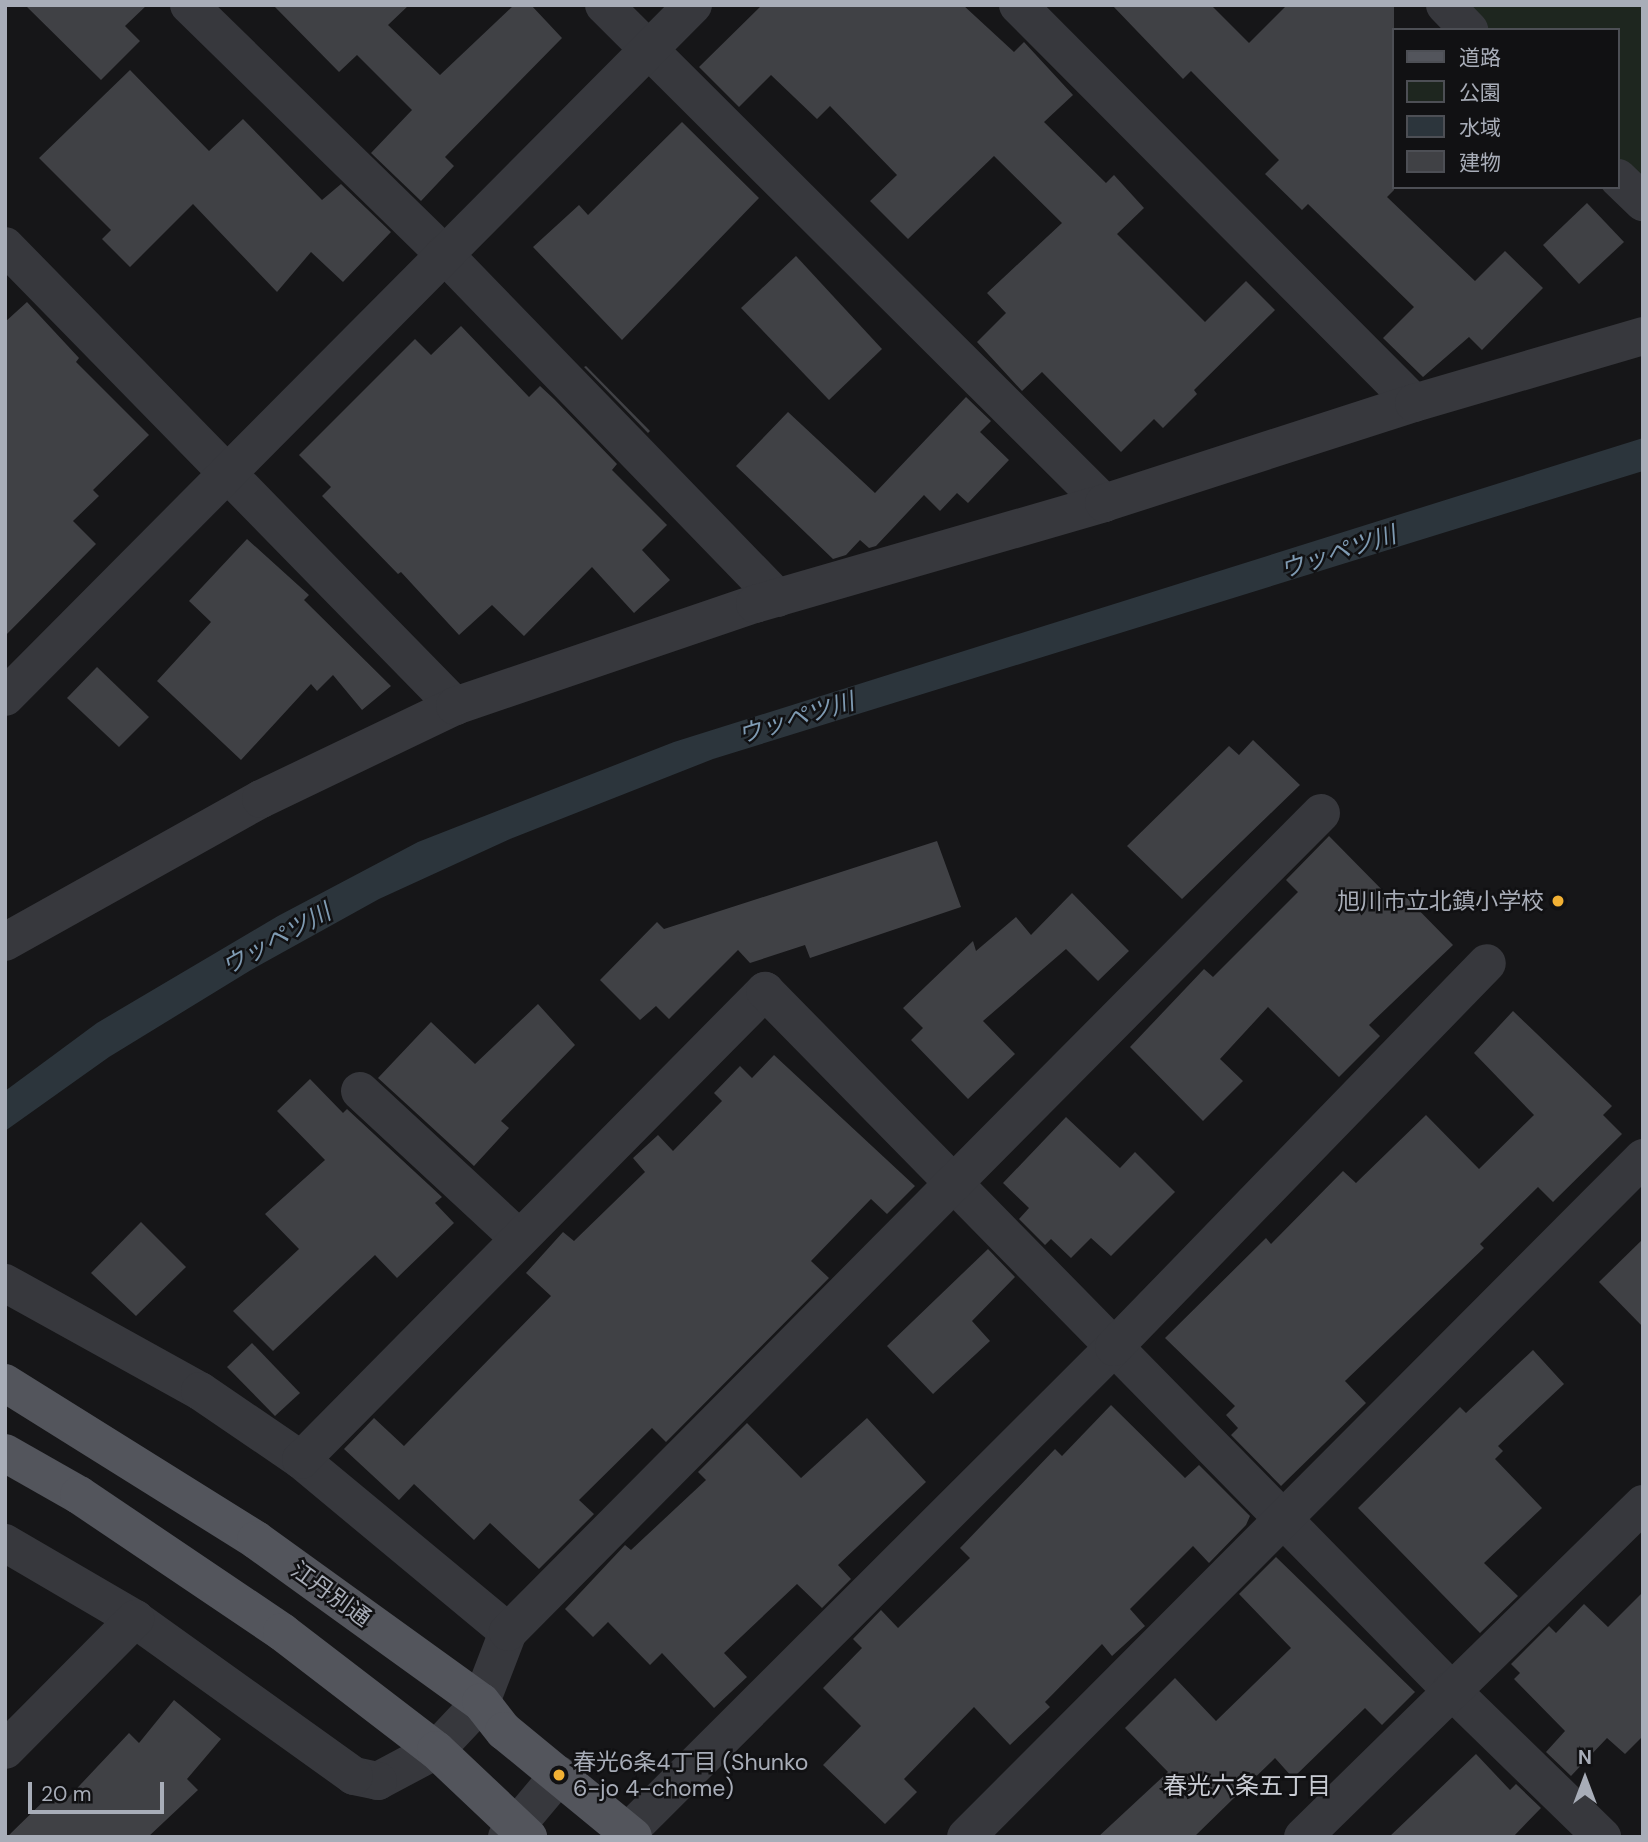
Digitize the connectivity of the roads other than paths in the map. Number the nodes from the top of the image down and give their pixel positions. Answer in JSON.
{"nodes":[{"id":1,"x":189,"y":5,"type":"edge"},
{"id":2,"x":604,"y":5,"type":"edge"},
{"id":3,"x":693,"y":5,"type":"edge"},
{"id":4,"x":1018,"y":5,"type":"edge"},
{"id":5,"x":1445,"y":5,"type":"edge"},
{"id":6,"x":1467,"y":28,"type":"edge"},
{"id":7,"x":649,"y":50,"type":"junction"},
{"id":8,"x":1620,"y":180,"type":"edge"},
{"id":9,"x":1643,"y":202,"type":"edge"},
{"id":10,"x":6,"y":248,"type":"edge"},
{"id":11,"x":444,"y":254,"type":"junction"},
{"id":12,"x":1643,"y":336,"type":"edge"},
{"id":13,"x":1414,"y":403,"type":"junction"},
{"id":14,"x":226,"y":470,"type":"junction"},
{"id":15,"x":1104,"y":503,"type":"junction"},
{"id":16,"x":777,"y":598,"type":"junction"},
{"id":17,"x":5,"y":697,"type":"edge"},
{"id":18,"x":455,"y":706,"type":"junction"},
{"id":19,"x":1321,"y":813,"type":"dead end"},
{"id":20,"x":5,"y":942,"type":"edge"},
{"id":21,"x":1487,"y":963,"type":"dead end"},
{"id":22,"x":360,"y":1091,"type":"dead end"},
{"id":23,"x":1643,"y":1158,"type":"edge"},
{"id":24,"x":951,"y":1181,"type":"junction"},
{"id":25,"x":519,"y":1238,"type":"junction"},
{"id":26,"x":5,"y":1283,"type":"edge"},
{"id":27,"x":1114,"y":1347,"type":"junction"},
{"id":28,"x":5,"y":1382,"type":"edge"},
{"id":29,"x":5,"y":1453,"type":"edge"},
{"id":30,"x":301,"y":1460,"type":"junction"},
{"id":31,"x":1643,"y":1504,"type":"edge"},
{"id":32,"x":1285,"y":1518,"type":"junction"},
{"id":33,"x":5,"y":1543,"type":"edge"},
{"id":34,"x":135,"y":1619,"type":"junction"},
{"id":35,"x":508,"y":1632,"type":"junction"},
{"id":36,"x":1451,"y":1690,"type":"junction"},
{"id":37,"x":481,"y":1702,"type":"junction"},
{"id":38,"x":5,"y":1749,"type":"edge"},
{"id":39,"x":436,"y":1749,"type":"junction"},
{"id":40,"x":559,"y":1775,"type":"junction"},
{"id":41,"x":517,"y":1833,"type":"edge"},
{"id":42,"x":631,"y":1834,"type":"edge"},
{"id":43,"x":966,"y":1837,"type":"edge"},
{"id":44,"x":1303,"y":1837,"type":"edge"},
{"id":45,"x":1602,"y":1837,"type":"edge"}],
"edges":[{"from":1,"to":11,"type":"street"},
{"from":2,"to":7,"type":"street"},
{"from":3,"to":7,"type":"street"},
{"from":4,"to":13,"type":"street"},
{"from":5,"to":6,"type":"street"},
{"from":7,"to":11,"type":"street"},
{"from":7,"to":15,"type":"street"},
{"from":8,"to":9,"type":"street"},
{"from":10,"to":14,"type":"street"},
{"from":11,"to":14,"type":"street"},
{"from":11,"to":16,"type":"street"},
{"from":12,"to":13,"type":"street"},
{"from":13,"to":15,"type":"street"},
{"from":14,"to":17,"type":"street"},
{"from":14,"to":18,"type":"street"},
{"from":15,"to":16,"type":"street"},
{"from":16,"to":18,"type":"street"},
{"from":18,"to":20,"type":"street"},
{"from":19,"to":24,"type":"street"},
{"from":21,"to":27,"type":"street"},
{"from":22,"to":25,"type":"street"},
{"from":23,"to":32,"type":"street"},
{"from":24,"to":25,"type":"street"},
{"from":24,"to":27,"type":"street"},
{"from":24,"to":35,"type":"street"},
{"from":25,"to":30,"type":"street"},
{"from":26,"to":30,"type":"street"},
{"from":27,"to":32,"type":"street"},
{"from":27,"to":42,"type":"street"},
{"from":28,"to":37,"type":"main road","name":"江丹別通"},
{"from":29,"to":39,"type":"main road"},
{"from":30,"to":35,"type":"street"},
{"from":31,"to":36,"type":"street"},
{"from":32,"to":36,"type":"street"},
{"from":32,"to":43,"type":"street"},
{"from":33,"to":34,"type":"street"},
{"from":34,"to":38,"type":"street"},
{"from":34,"to":39,"type":"street"},
{"from":35,"to":37,"type":"street"},
{"from":36,"to":44,"type":"street"},
{"from":36,"to":45,"type":"street"},
{"from":37,"to":39,"type":"street"},
{"from":37,"to":40,"type":"main road","name":"江丹別通"},
{"from":39,"to":41,"type":"main road"},
{"from":40,"to":41,"type":"street"},
{"from":40,"to":42,"type":"main road","name":"江丹別通"}]}
